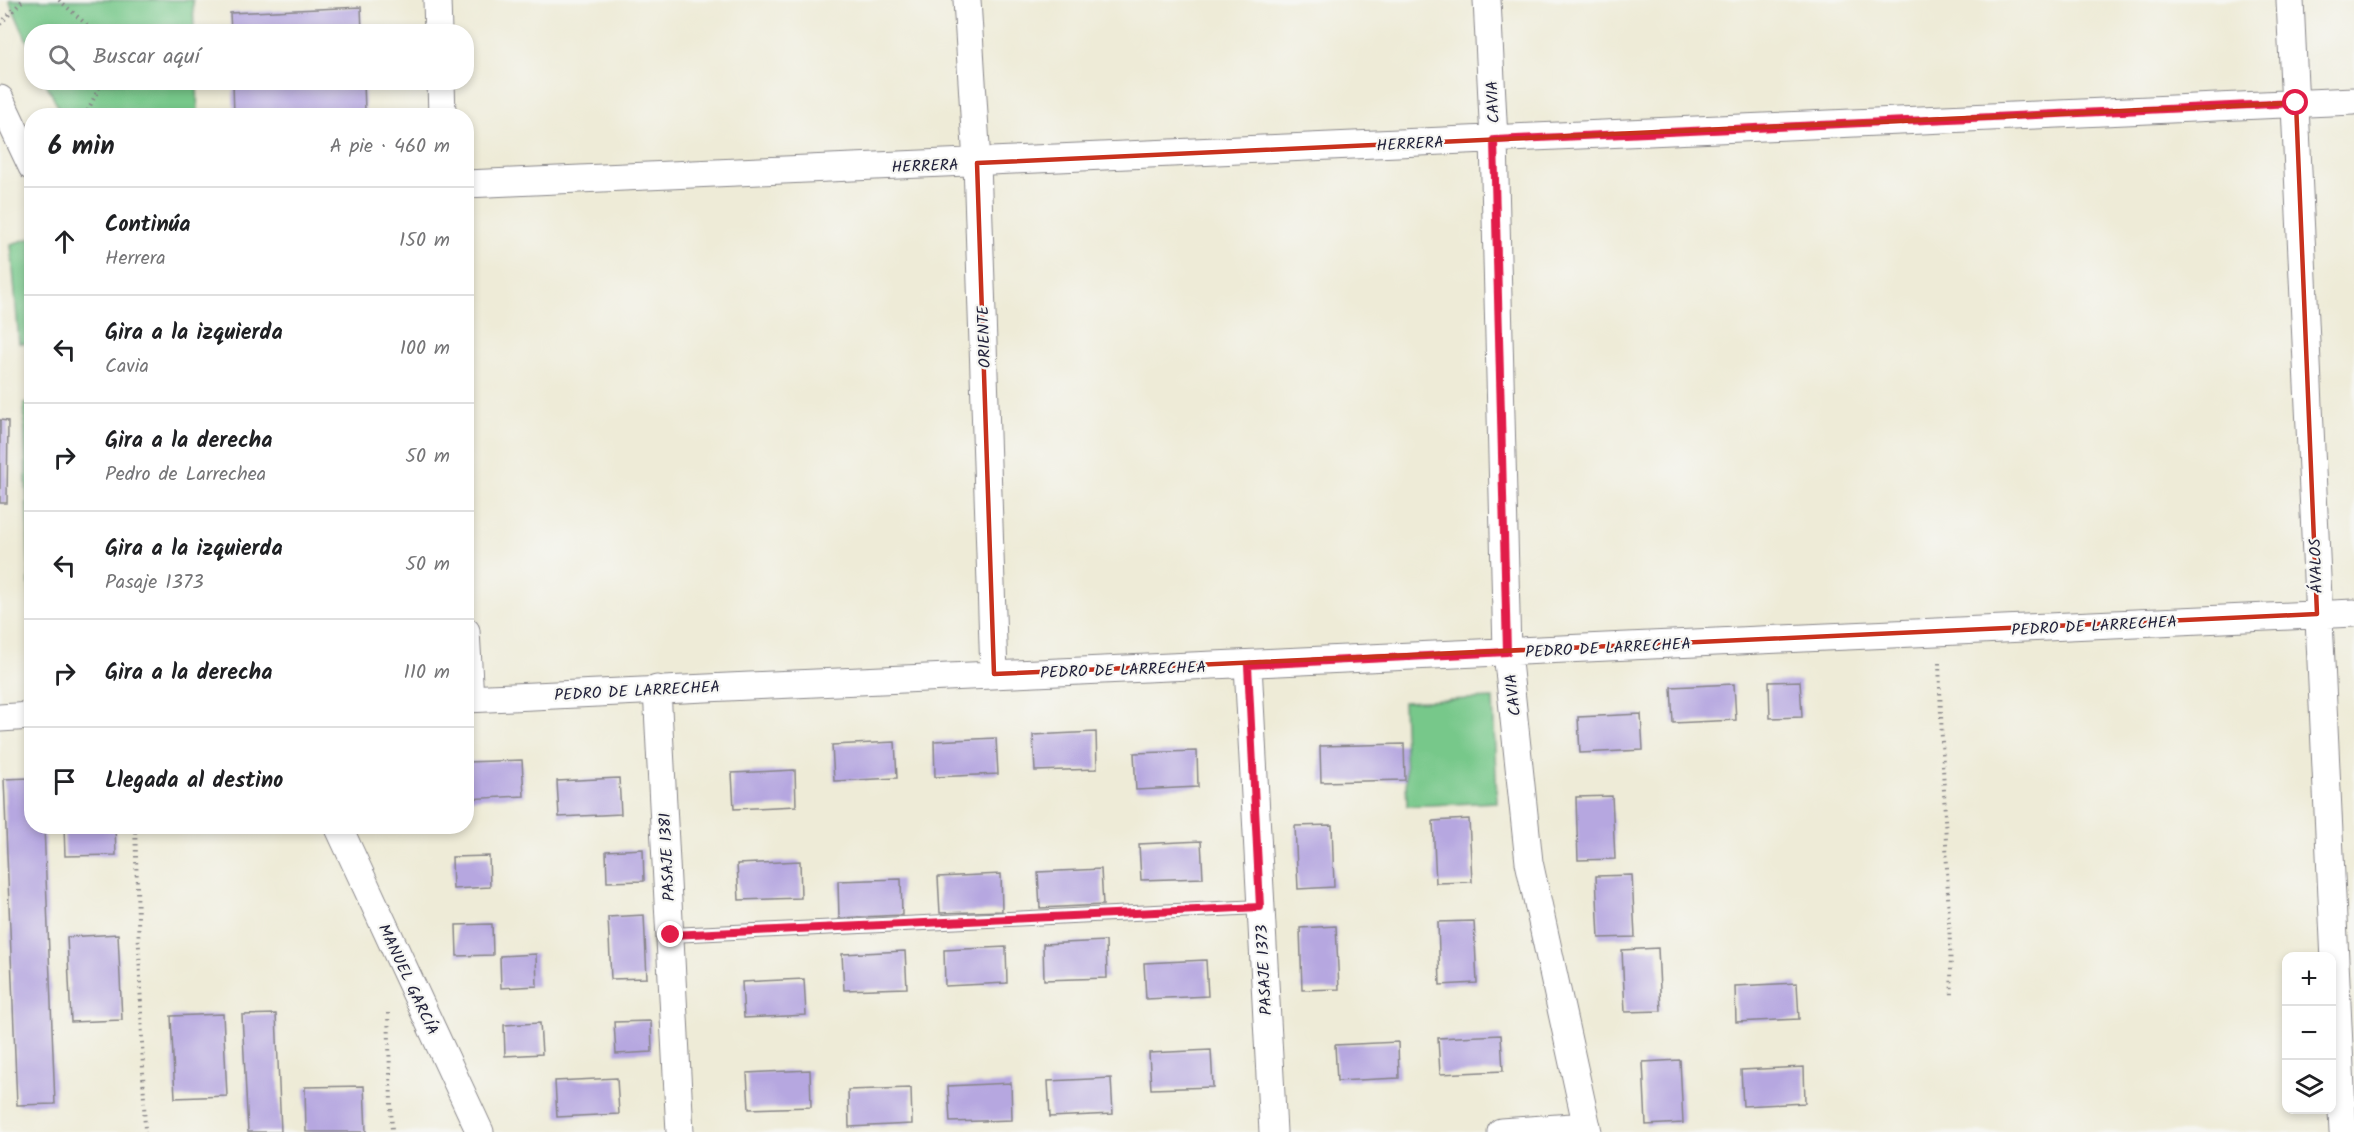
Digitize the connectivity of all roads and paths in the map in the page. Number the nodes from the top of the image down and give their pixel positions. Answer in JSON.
{"nodes":[{"id":1,"x":23,"y":0,"type":"edge"},
{"id":2,"x":59,"y":0,"type":"edge"},
{"id":3,"x":437,"y":0,"type":"edge"},
{"id":4,"x":967,"y":0,"type":"edge"},
{"id":5,"x":1487,"y":0,"type":"edge"},
{"id":6,"x":2290,"y":0,"type":"edge"},
{"id":7,"x":0,"y":24,"type":"edge"},
{"id":8,"x":86,"y":24,"type":"edge"},
{"id":9,"x":438,"y":24,"type":"edge"},
{"id":10,"x":98,"y":90,"type":"edge"},
{"id":11,"x":441,"y":90,"type":"edge"},
{"id":12,"x":0,"y":99,"type":"edge"},
{"id":13,"x":2354,"y":100,"type":"edge"},
{"id":14,"x":2296,"y":103,"type":"junction"},
{"id":15,"x":89,"y":108,"type":"edge"},
{"id":16,"x":442,"y":108,"type":"edge"},
{"id":17,"x":1494,"y":140,"type":"junction"},
{"id":18,"x":24,"y":150,"type":"edge"},
{"id":19,"x":977,"y":163,"type":"junction"},
{"id":20,"x":474,"y":184,"type":"edge"},
{"id":21,"x":2354,"y":613,"type":"edge"},
{"id":22,"x":2317,"y":614,"type":"junction"},
{"id":23,"x":1938,"y":632,"type":"junction"},
{"id":24,"x":1507,"y":652,"type":"junction"},
{"id":25,"x":1248,"y":665,"type":"junction"},
{"id":26,"x":994,"y":674,"type":"junction"},
{"id":27,"x":657,"y":689,"type":"junction"},
{"id":28,"x":474,"y":699,"type":"edge"},
{"id":29,"x":24,"y":716,"type":"edge"},
{"id":30,"x":0,"y":718,"type":"edge"},
{"id":31,"x":135,"y":834,"type":"edge"},
{"id":32,"x":342,"y":834,"type":"edge"},
{"id":33,"x":1260,"y":907,"type":"junction"},
{"id":34,"x":671,"y":935,"type":"junction"},
{"id":35,"x":1952,"y":997,"type":"dead end"},
{"id":36,"x":388,"y":1013,"type":"dead end"},
{"id":37,"x":1588,"y":1129,"type":"edge"},
{"id":38,"x":146,"y":1132,"type":"edge"},
{"id":39,"x":392,"y":1132,"type":"edge"},
{"id":40,"x":480,"y":1132,"type":"edge"},
{"id":41,"x":680,"y":1132,"type":"edge"},
{"id":42,"x":1273,"y":1132,"type":"edge"},
{"id":43,"x":1501,"y":1132,"type":"edge"},
{"id":44,"x":2343,"y":1132,"type":"edge"}],
"edges":[{"from":1,"to":7,"type":"path"},
{"from":2,"to":8,"type":"path"},
{"from":3,"to":9,"type":"street"},
{"from":4,"to":19,"type":"street","name":"ORIENTE"},
{"from":5,"to":17,"type":"street","name":"CAVIA"},
{"from":6,"to":14,"type":"street","name":"ÁVALOS"},
{"from":10,"to":15,"type":"path"},
{"from":11,"to":16,"type":"street"},
{"from":12,"to":18,"type":"street"},
{"from":13,"to":14,"type":"street","name":"HERRERA"},
{"from":14,"to":17,"type":"street","name":"HERRERA"},
{"from":14,"to":22,"type":"street","name":"ÁVALOS"},
{"from":17,"to":19,"type":"street","name":"HERRERA"},
{"from":17,"to":24,"type":"street","name":"CAVIA"},
{"from":19,"to":20,"type":"street","name":"HERRERA"},
{"from":19,"to":26,"type":"street","name":"ORIENTE"},
{"from":21,"to":22,"type":"street","name":"PEDRO DE LARRECHEA"},
{"from":22,"to":23,"type":"street","name":"PEDRO DE LARRECHEA"},
{"from":22,"to":44,"type":"street","name":"ÁVALOS"},
{"from":23,"to":24,"type":"street","name":"PEDRO DE LARRECHEA"},
{"from":23,"to":35,"type":"path"},
{"from":24,"to":25,"type":"street","name":"PEDRO DE LARRECHEA"},
{"from":24,"to":37,"type":"street","name":"CAVIA"},
{"from":25,"to":26,"type":"street","name":"PEDRO DE LARRECHEA"},
{"from":25,"to":33,"type":"street","name":"PASAJE 1373"},
{"from":26,"to":27,"type":"street","name":"PEDRO DE LARRECHEA"},
{"from":27,"to":28,"type":"street","name":"PEDRO DE LARRECHEA"},
{"from":27,"to":34,"type":"street","name":"PASAJE 1381"},
{"from":29,"to":30,"type":"street"},
{"from":31,"to":38,"type":"path"},
{"from":32,"to":40,"type":"street","name":"MANUEL GARCÍA"},
{"from":33,"to":34,"type":"lane"},
{"from":33,"to":42,"type":"street","name":"PASAJE 1373"},
{"from":34,"to":41,"type":"street","name":"PASAJE 1381"},
{"from":36,"to":39,"type":"path"},
{"from":37,"to":43,"type":"street"}]}
